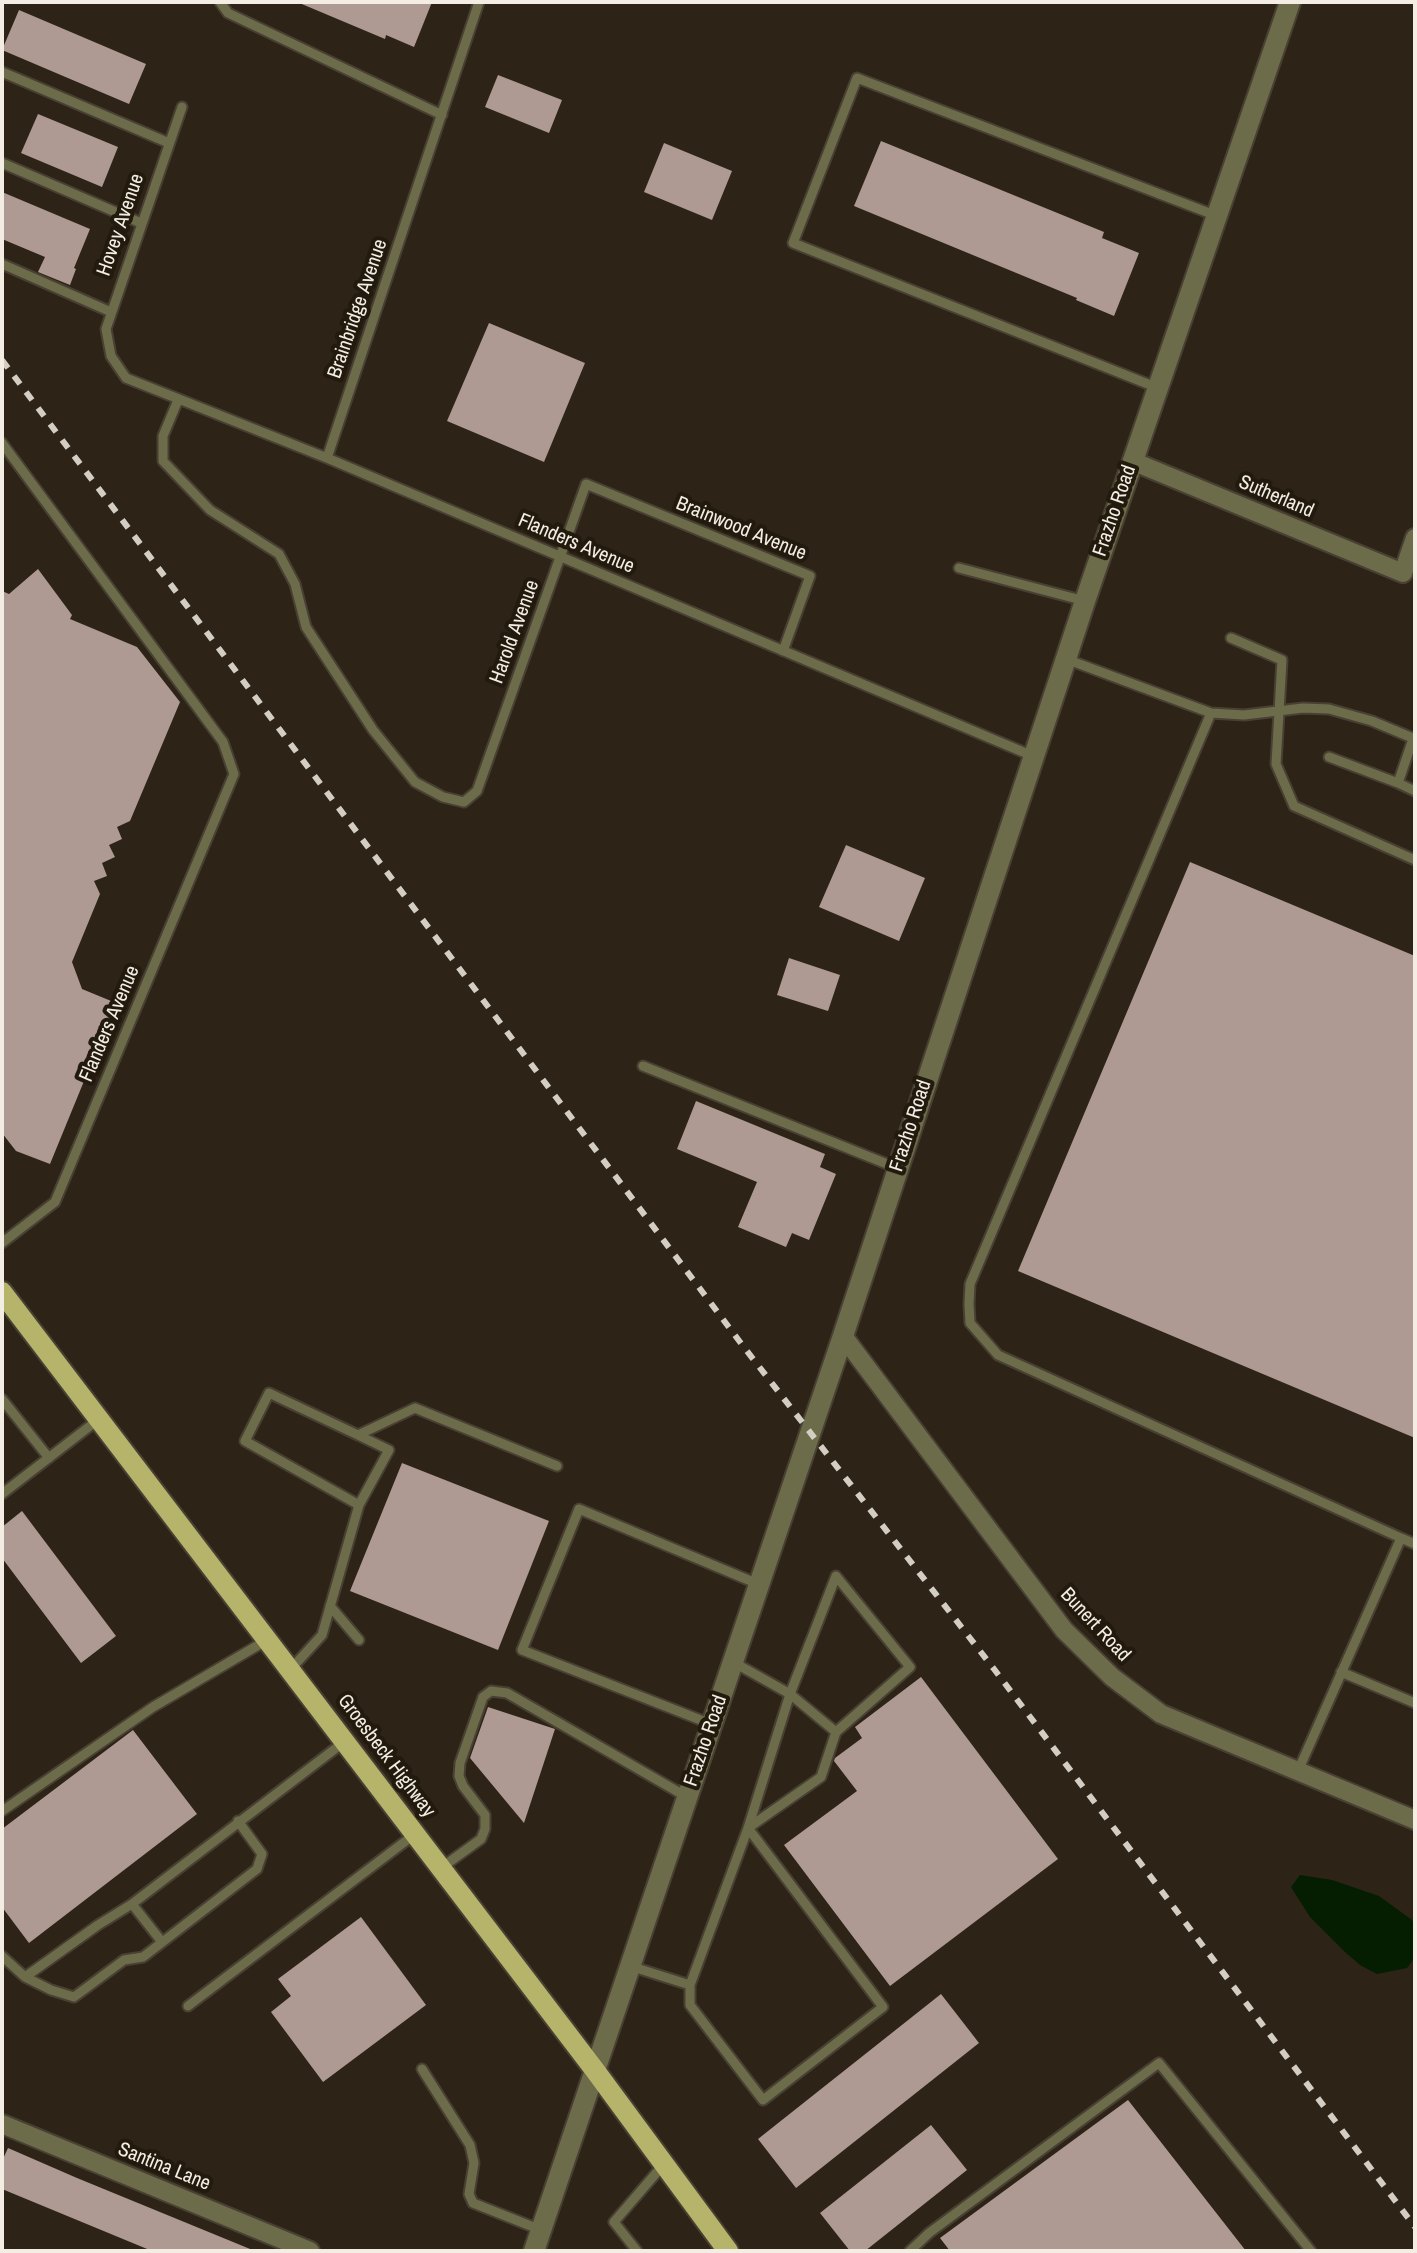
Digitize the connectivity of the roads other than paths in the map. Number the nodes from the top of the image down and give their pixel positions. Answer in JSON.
{"nodes":[{"id":1,"x":220,"y":2,"type":"edge"},
{"id":2,"x":479,"y":2,"type":"edge"},
{"id":3,"x":1290,"y":2,"type":"edge"},
{"id":4,"x":2,"y":72,"type":"edge"},
{"id":5,"x":182,"y":107,"type":"dead end"},
{"id":6,"x":442,"y":115,"type":"junction"},
{"id":7,"x":169,"y":143,"type":"junction"},
{"id":8,"x":2,"y":163,"type":"edge"},
{"id":9,"x":1217,"y":216,"type":"junction"},
{"id":10,"x":141,"y":223,"type":"junction"},
{"id":11,"x":2,"y":264,"type":"edge"},
{"id":12,"x":111,"y":312,"type":"junction"},
{"id":13,"x":111,"y":356,"type":"joint"},
{"id":14,"x":1158,"y":388,"type":"junction"},
{"id":15,"x":178,"y":400,"type":"junction"},
{"id":16,"x":2,"y":443,"type":"edge"},
{"id":17,"x":327,"y":458,"type":"junction"},
{"id":18,"x":1132,"y":461,"type":"junction"},
{"id":19,"x":586,"y":484,"type":"joint"},
{"id":20,"x":1415,"y":538,"type":"edge"},
{"id":21,"x":561,"y":558,"type":"junction"},
{"id":22,"x":959,"y":568,"type":"dead end"},
{"id":23,"x":1085,"y":601,"type":"junction"},
{"id":24,"x":1231,"y":638,"type":"dead end"},
{"id":25,"x":783,"y":651,"type":"junction"},
{"id":26,"x":1066,"y":659,"type":"junction"},
{"id":27,"x":1280,"y":711,"type":"junction"},
{"id":28,"x":1211,"y":713,"type":"junction"},
{"id":29,"x":1414,"y":739,"type":"edge"},
{"id":30,"x":1035,"y":757,"type":"junction"},
{"id":31,"x":1329,"y":757,"type":"dead end"},
{"id":32,"x":1398,"y":783,"type":"junction"},
{"id":33,"x":1415,"y":791,"type":"edge"},
{"id":34,"x":1415,"y":860,"type":"edge"},
{"id":35,"x":643,"y":1066,"type":"dead end"},
{"id":36,"x":897,"y":1168,"type":"junction"},
{"id":37,"x":2,"y":1243,"type":"edge"},
{"id":38,"x":3,"y":1297,"type":"edge"},
{"id":39,"x":843,"y":1336,"type":"junction"},
{"id":40,"x":2,"y":1399,"type":"edge"},
{"id":41,"x":99,"y":1419,"type":"junction"},
{"id":42,"x":358,"y":1435,"type":"junction"},
{"id":43,"x":49,"y":1458,"type":"junction"},
{"id":44,"x":557,"y":1466,"type":"dead end"},
{"id":45,"x":2,"y":1494,"type":"edge"},
{"id":46,"x":359,"y":1505,"type":"junction"},
{"id":47,"x":1401,"y":1538,"type":"junction"},
{"id":48,"x":1415,"y":1544,"type":"edge"},
{"id":49,"x":758,"y":1584,"type":"junction"},
{"id":50,"x":330,"y":1606,"type":"junction"},
{"id":51,"x":267,"y":1640,"type":"junction"},
{"id":52,"x":359,"y":1640,"type":"dead end"},
{"id":53,"x":733,"y":1662,"type":"junction"},
{"id":54,"x":290,"y":1670,"type":"junction"},
{"id":55,"x":1341,"y":1672,"type":"junction"},
{"id":56,"x":790,"y":1694,"type":"junction"},
{"id":57,"x":1415,"y":1703,"type":"edge"},
{"id":58,"x":711,"y":1724,"type":"junction"},
{"id":59,"x":836,"y":1732,"type":"junction"},
{"id":60,"x":345,"y":1741,"type":"junction"},
{"id":61,"x":1298,"y":1771,"type":"junction"},
{"id":62,"x":687,"y":1797,"type":"junction"},
{"id":63,"x":2,"y":1811,"type":"edge"},
{"id":64,"x":1415,"y":1820,"type":"edge"},
{"id":65,"x":238,"y":1821,"type":"junction"},
{"id":66,"x":748,"y":1828,"type":"junction"},
{"id":67,"x":415,"y":1834,"type":"junction"},
{"id":68,"x":441,"y":1868,"type":"junction"},
{"id":69,"x":132,"y":1904,"type":"junction"},
{"id":70,"x":162,"y":1942,"type":"junction"},
{"id":71,"x":2,"y":1956,"type":"edge"},
{"id":72,"x":629,"y":1966,"type":"junction"},
{"id":73,"x":25,"y":1977,"type":"junction"},
{"id":74,"x":690,"y":1985,"type":"junction"},
{"id":75,"x":188,"y":2006,"type":"dead end"},
{"id":76,"x":422,"y":2069,"type":"dead end"},
{"id":77,"x":594,"y":2069,"type":"junction"},
{"id":78,"x":2,"y":2124,"type":"edge"},
{"id":79,"x":664,"y":2164,"type":"junction"},
{"id":80,"x":541,"y":2230,"type":"junction"},
{"id":81,"x":310,"y":2251,"type":"edge"},
{"id":82,"x":534,"y":2251,"type":"edge"},
{"id":83,"x":637,"y":2251,"type":"edge"},
{"id":84,"x":728,"y":2251,"type":"edge"},
{"id":85,"x":910,"y":2251,"type":"edge"},
{"id":86,"x":1311,"y":2251,"type":"edge"}],
"edges":[{"from":1,"to":6,"type":"lane"},
{"from":2,"to":6,"type":"lane","name":"Brainbridge Avenue"},
{"from":3,"to":9,"type":"street","name":"Frazho Road"},
{"from":4,"to":7,"type":"lane"},
{"from":5,"to":7,"type":"lane","name":"Hovey Avenue"},
{"from":6,"to":17,"type":"lane","name":"Brainbridge Avenue"},
{"from":7,"to":10,"type":"lane","name":"Hovey Avenue"},
{"from":8,"to":10,"type":"lane"},
{"from":9,"to":14,"type":"street","name":"Frazho Road"},
{"from":9,"to":14,"type":"lane"},
{"from":10,"to":12,"type":"lane","name":"Hovey Avenue"},
{"from":11,"to":12,"type":"lane"},
{"from":12,"to":13,"type":"lane","name":"Hovey Avenue"},
{"from":13,"to":15,"type":"lane","name":"Flanders Avenue"},
{"from":14,"to":18,"type":"street","name":"Frazho Road"},
{"from":15,"to":17,"type":"lane","name":"Flanders Avenue"},
{"from":15,"to":21,"type":"lane","name":"Harold Avenue"},
{"from":16,"to":37,"type":"lane","name":"Flanders Avenue"},
{"from":17,"to":21,"type":"lane","name":"Flanders Avenue"},
{"from":18,"to":20,"type":"street","name":"Sutherland"},
{"from":18,"to":23,"type":"street","name":"Frazho Road"},
{"from":19,"to":21,"type":"lane","name":"Harold Avenue"},
{"from":19,"to":25,"type":"lane","name":"Brainwood Avenue"},
{"from":21,"to":25,"type":"lane","name":"Flanders Avenue"},
{"from":22,"to":23,"type":"lane"},
{"from":23,"to":26,"type":"street","name":"Frazho Road"},
{"from":24,"to":27,"type":"lane"},
{"from":25,"to":30,"type":"lane","name":"Flanders Avenue"},
{"from":26,"to":28,"type":"lane"},
{"from":26,"to":30,"type":"street","name":"Frazho Road"},
{"from":27,"to":28,"type":"lane"},
{"from":27,"to":29,"type":"lane"},
{"from":27,"to":34,"type":"lane"},
{"from":28,"to":47,"type":"lane"},
{"from":29,"to":32,"type":"lane"},
{"from":30,"to":36,"type":"street","name":"Frazho Road"},
{"from":31,"to":32,"type":"lane"},
{"from":32,"to":33,"type":"lane"},
{"from":35,"to":36,"type":"lane"},
{"from":36,"to":39,"type":"street","name":"Frazho Road"},
{"from":38,"to":41,"type":"main road","name":"Groesbeck Highway"},
{"from":39,"to":49,"type":"street","name":"Frazho Road"},
{"from":39,"to":61,"type":"street","name":"Bunert Road"},
{"from":40,"to":43,"type":"lane"},
{"from":41,"to":43,"type":"lane"},
{"from":41,"to":51,"type":"main road","name":"Groesbeck Highway"},
{"from":42,"to":44,"type":"lane"},
{"from":42,"to":46,"type":"lane"},
{"from":42,"to":46,"type":"lane"},
{"from":43,"to":45,"type":"lane"},
{"from":46,"to":50,"type":"lane"},
{"from":47,"to":48,"type":"lane"},
{"from":47,"to":55,"type":"lane"},
{"from":49,"to":53,"type":"street","name":"Frazho Road"},
{"from":49,"to":58,"type":"lane"},
{"from":50,"to":52,"type":"lane"},
{"from":50,"to":54,"type":"lane"},
{"from":51,"to":54,"type":"main road","name":"Groesbeck Highway"},
{"from":51,"to":63,"type":"lane"},
{"from":53,"to":56,"type":"lane"},
{"from":53,"to":58,"type":"street","name":"Frazho Road"},
{"from":54,"to":60,"type":"main road","name":"Groesbeck Highway"},
{"from":55,"to":57,"type":"lane"},
{"from":55,"to":61,"type":"lane"},
{"from":56,"to":59,"type":"lane"},
{"from":56,"to":59,"type":"lane"},
{"from":56,"to":66,"type":"lane"},
{"from":58,"to":62,"type":"street","name":"Frazho Road"},
{"from":59,"to":66,"type":"lane"},
{"from":60,"to":65,"type":"lane"},
{"from":60,"to":67,"type":"main road","name":"Groesbeck Highway"},
{"from":61,"to":64,"type":"street","name":"Bunert Road"},
{"from":62,"to":68,"type":"lane"},
{"from":62,"to":72,"type":"street","name":"Frazho Road"},
{"from":65,"to":69,"type":"lane"},
{"from":65,"to":70,"type":"lane"},
{"from":66,"to":74,"type":"lane"},
{"from":66,"to":74,"type":"lane"},
{"from":67,"to":68,"type":"main road","name":"Groesbeck Highway"},
{"from":67,"to":75,"type":"lane"},
{"from":68,"to":77,"type":"main road","name":"Groesbeck Highway"},
{"from":69,"to":70,"type":"lane"},
{"from":69,"to":73,"type":"lane"},
{"from":70,"to":73,"type":"lane"},
{"from":71,"to":73,"type":"lane"},
{"from":72,"to":74,"type":"lane"},
{"from":72,"to":77,"type":"street","name":"Frazho Road"},
{"from":76,"to":80,"type":"lane"},
{"from":77,"to":79,"type":"main road","name":"Groesbeck Highway"},
{"from":77,"to":80,"type":"street","name":"Frazho Road"},
{"from":78,"to":81,"type":"street","name":"Santina Lane"},
{"from":79,"to":83,"type":"lane"},
{"from":79,"to":84,"type":"main road","name":"Groesbeck Highway"},
{"from":80,"to":82,"type":"street","name":"Frazho Road"},
{"from":85,"to":86,"type":"lane"}]}
